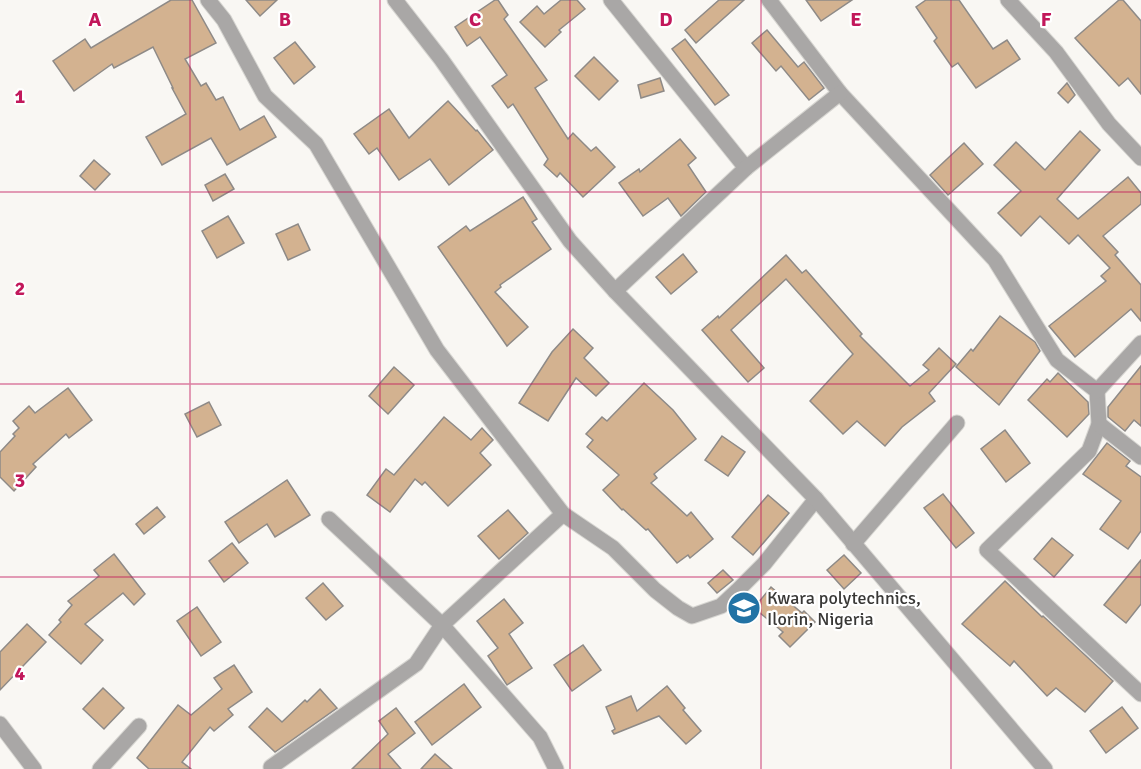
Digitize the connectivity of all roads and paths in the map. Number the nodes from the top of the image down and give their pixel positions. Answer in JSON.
{"nodes":[{"id":1,"x":208,"y":0,"type":"edge"},
{"id":2,"x":395,"y":0,"type":"edge"},
{"id":3,"x":611,"y":0,"type":"edge"},
{"id":4,"x":769,"y":0,"type":"edge"},
{"id":5,"x":1008,"y":0,"type":"edge"},
{"id":6,"x":840,"y":93,"type":"junction"},
{"id":7,"x":1141,"y":158,"type":"edge"},
{"id":8,"x":746,"y":168,"type":"junction"},
{"id":9,"x":615,"y":291,"type":"junction"},
{"id":10,"x":1141,"y":343,"type":"edge"},
{"id":11,"x":1097,"y":391,"type":"junction"},
{"id":12,"x":957,"y":423,"type":"dead end"},
{"id":13,"x":1099,"y":424,"type":"junction"},
{"id":14,"x":1141,"y":456,"type":"edge"},
{"id":15,"x":816,"y":499,"type":"junction"},
{"id":16,"x":563,"y":514,"type":"junction"},
{"id":17,"x":329,"y":519,"type":"dead end"},
{"id":18,"x":854,"y":544,"type":"junction"},
{"id":19,"x":442,"y":625,"type":"junction"},
{"id":20,"x":1141,"y":694,"type":"edge"},
{"id":21,"x":0,"y":724,"type":"edge"},
{"id":22,"x":139,"y":726,"type":"dead end"},
{"id":23,"x":271,"y":767,"type":"dead end"},
{"id":24,"x":34,"y":769,"type":"edge"},
{"id":25,"x":100,"y":769,"type":"edge"},
{"id":26,"x":554,"y":769,"type":"edge"},
{"id":27,"x":1045,"y":769,"type":"edge"}],
"edges":[{"from":1,"to":16,"type":"street"},
{"from":2,"to":9,"type":"street"},
{"from":3,"to":8,"type":"street"},
{"from":4,"to":6,"type":"street"},
{"from":5,"to":7,"type":"street"},
{"from":6,"to":8,"type":"street"},
{"from":6,"to":11,"type":"street"},
{"from":8,"to":9,"type":"street"},
{"from":9,"to":15,"type":"street"},
{"from":10,"to":11,"type":"street"},
{"from":11,"to":13,"type":"street"},
{"from":12,"to":18,"type":"street"},
{"from":13,"to":14,"type":"street"},
{"from":13,"to":20,"type":"street"},
{"from":15,"to":16,"type":"street"},
{"from":15,"to":18,"type":"street"},
{"from":16,"to":19,"type":"street"},
{"from":17,"to":19,"type":"street"},
{"from":18,"to":27,"type":"street"},
{"from":19,"to":23,"type":"street"},
{"from":19,"to":26,"type":"street"},
{"from":21,"to":24,"type":"street"},
{"from":22,"to":25,"type":"street"}]}
